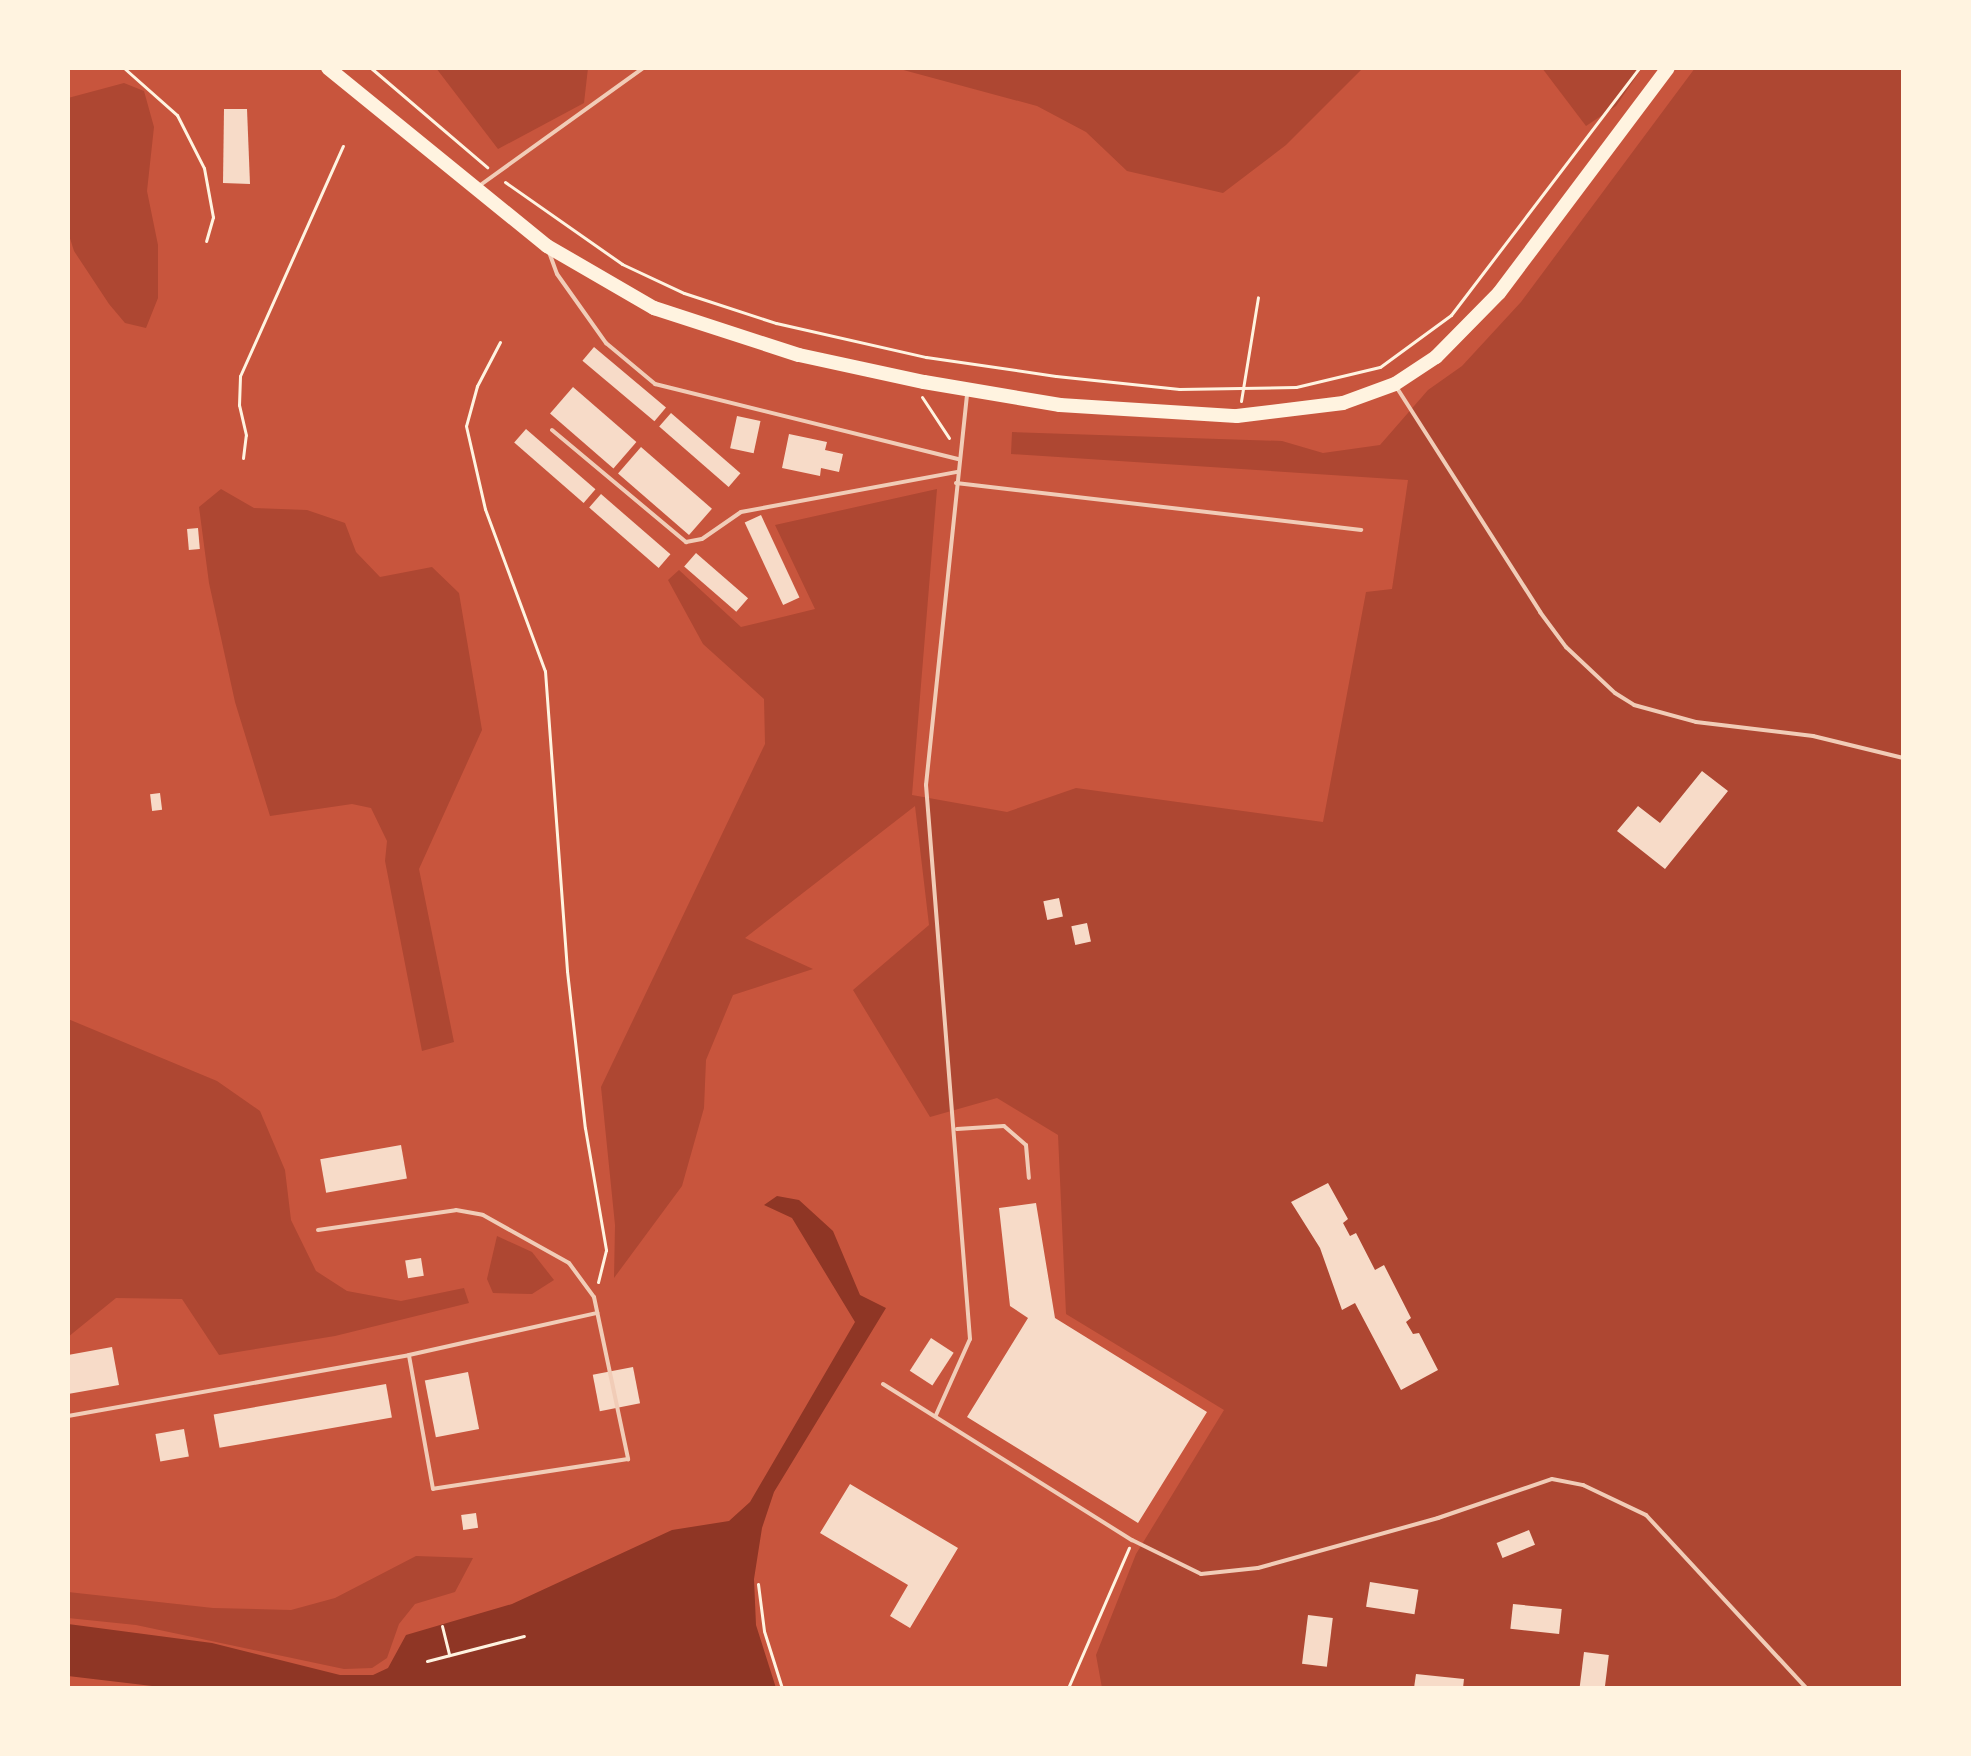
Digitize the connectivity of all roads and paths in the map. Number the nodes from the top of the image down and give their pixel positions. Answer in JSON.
{"nodes":[{"id":1,"x":124,"y":68,"type":"edge"},
{"id":2,"x":328,"y":68,"type":"edge"},
{"id":3,"x":371,"y":68,"type":"edge"},
{"id":4,"x":643,"y":68,"type":"edge"},
{"id":5,"x":1639,"y":68,"type":"edge"},
{"id":6,"x":1668,"y":68,"type":"edge"},
{"id":7,"x":343,"y":146,"type":"dead end"},
{"id":8,"x":496,"y":174,"type":"junction"},
{"id":9,"x":477,"y":187,"type":"junction"},
{"id":10,"x":206,"y":241,"type":"dead end"},
{"id":11,"x":547,"y":246,"type":"junction"},
{"id":12,"x":1258,"y":297,"type":"dead end"},
{"id":13,"x":500,"y":342,"type":"dead end"},
{"id":14,"x":1395,"y":384,"type":"junction"},
{"id":15,"x":968,"y":389,"type":"junction"},
{"id":16,"x":1244,"y":389,"type":"junction"},
{"id":17,"x":921,"y":403,"type":"dead end"},
{"id":18,"x":1237,"y":416,"type":"junction"},
{"id":19,"x":552,"y":430,"type":"dead end"},
{"id":20,"x":947,"y":456,"type":"junction"},
{"id":21,"x":243,"y":458,"type":"dead end"},
{"id":22,"x":959,"y":459,"type":"junction"},
{"id":23,"x":957,"y":472,"type":"junction"},
{"id":24,"x":956,"y":483,"type":"junction"},
{"id":25,"x":1361,"y":530,"type":"dead end"},
{"id":26,"x":1903,"y":758,"type":"edge"},
{"id":27,"x":956,"y":1129,"type":"junction"},
{"id":28,"x":1029,"y":1178,"type":"dead end"},
{"id":29,"x":318,"y":1230,"type":"dead end"},
{"id":30,"x":594,"y":1297,"type":"junction"},
{"id":31,"x":597,"y":1313,"type":"junction"},
{"id":32,"x":409,"y":1355,"type":"junction"},
{"id":33,"x":883,"y":1384,"type":"dead end"},
{"id":34,"x":68,"y":1416,"type":"edge"},
{"id":35,"x":935,"y":1416,"type":"junction"},
{"id":36,"x":1132,"y":1540,"type":"junction"},
{"id":37,"x":758,"y":1584,"type":"dead end"},
{"id":38,"x":442,"y":1626,"type":"dead end"},
{"id":39,"x":524,"y":1636,"type":"dead end"},
{"id":40,"x":449,"y":1655,"type":"junction"},
{"id":41,"x":427,"y":1661,"type":"dead end"},
{"id":42,"x":782,"y":1688,"type":"edge"},
{"id":43,"x":1068,"y":1688,"type":"edge"},
{"id":44,"x":1806,"y":1688,"type":"edge"}],
"edges":[{"from":1,"to":10,"type":"path"},
{"from":2,"to":9,"type":"main road"},
{"from":3,"to":8,"type":"path"},
{"from":4,"to":8,"type":"lane"},
{"from":5,"to":16,"type":"path"},
{"from":6,"to":14,"type":"main road"},
{"from":7,"to":21,"type":"path"},
{"from":8,"to":9,"type":"lane"},
{"from":8,"to":16,"type":"path"},
{"from":9,"to":11,"type":"main road"},
{"from":11,"to":15,"type":"main road"},
{"from":11,"to":20,"type":"lane"},
{"from":12,"to":16,"type":"path"},
{"from":13,"to":30,"type":"path"},
{"from":14,"to":18,"type":"main road"},
{"from":14,"to":26,"type":"lane"},
{"from":15,"to":18,"type":"main road"},
{"from":15,"to":22,"type":"lane"},
{"from":16,"to":18,"type":"path"},
{"from":17,"to":20,"type":"path"},
{"from":19,"to":23,"type":"lane"},
{"from":20,"to":22,"type":"lane"},
{"from":22,"to":23,"type":"lane"},
{"from":23,"to":24,"type":"lane"},
{"from":24,"to":25,"type":"lane"},
{"from":24,"to":27,"type":"lane"},
{"from":27,"to":28,"type":"lane"},
{"from":27,"to":35,"type":"lane"},
{"from":29,"to":30,"type":"lane"},
{"from":30,"to":31,"type":"lane"},
{"from":31,"to":32,"type":"lane"},
{"from":31,"to":32,"type":"lane"},
{"from":32,"to":34,"type":"lane"},
{"from":33,"to":35,"type":"lane"},
{"from":35,"to":36,"type":"lane"},
{"from":36,"to":43,"type":"path"},
{"from":36,"to":44,"type":"lane"},
{"from":37,"to":42,"type":"path"},
{"from":38,"to":40,"type":"path"},
{"from":39,"to":40,"type":"path"},
{"from":40,"to":41,"type":"path"}]}
